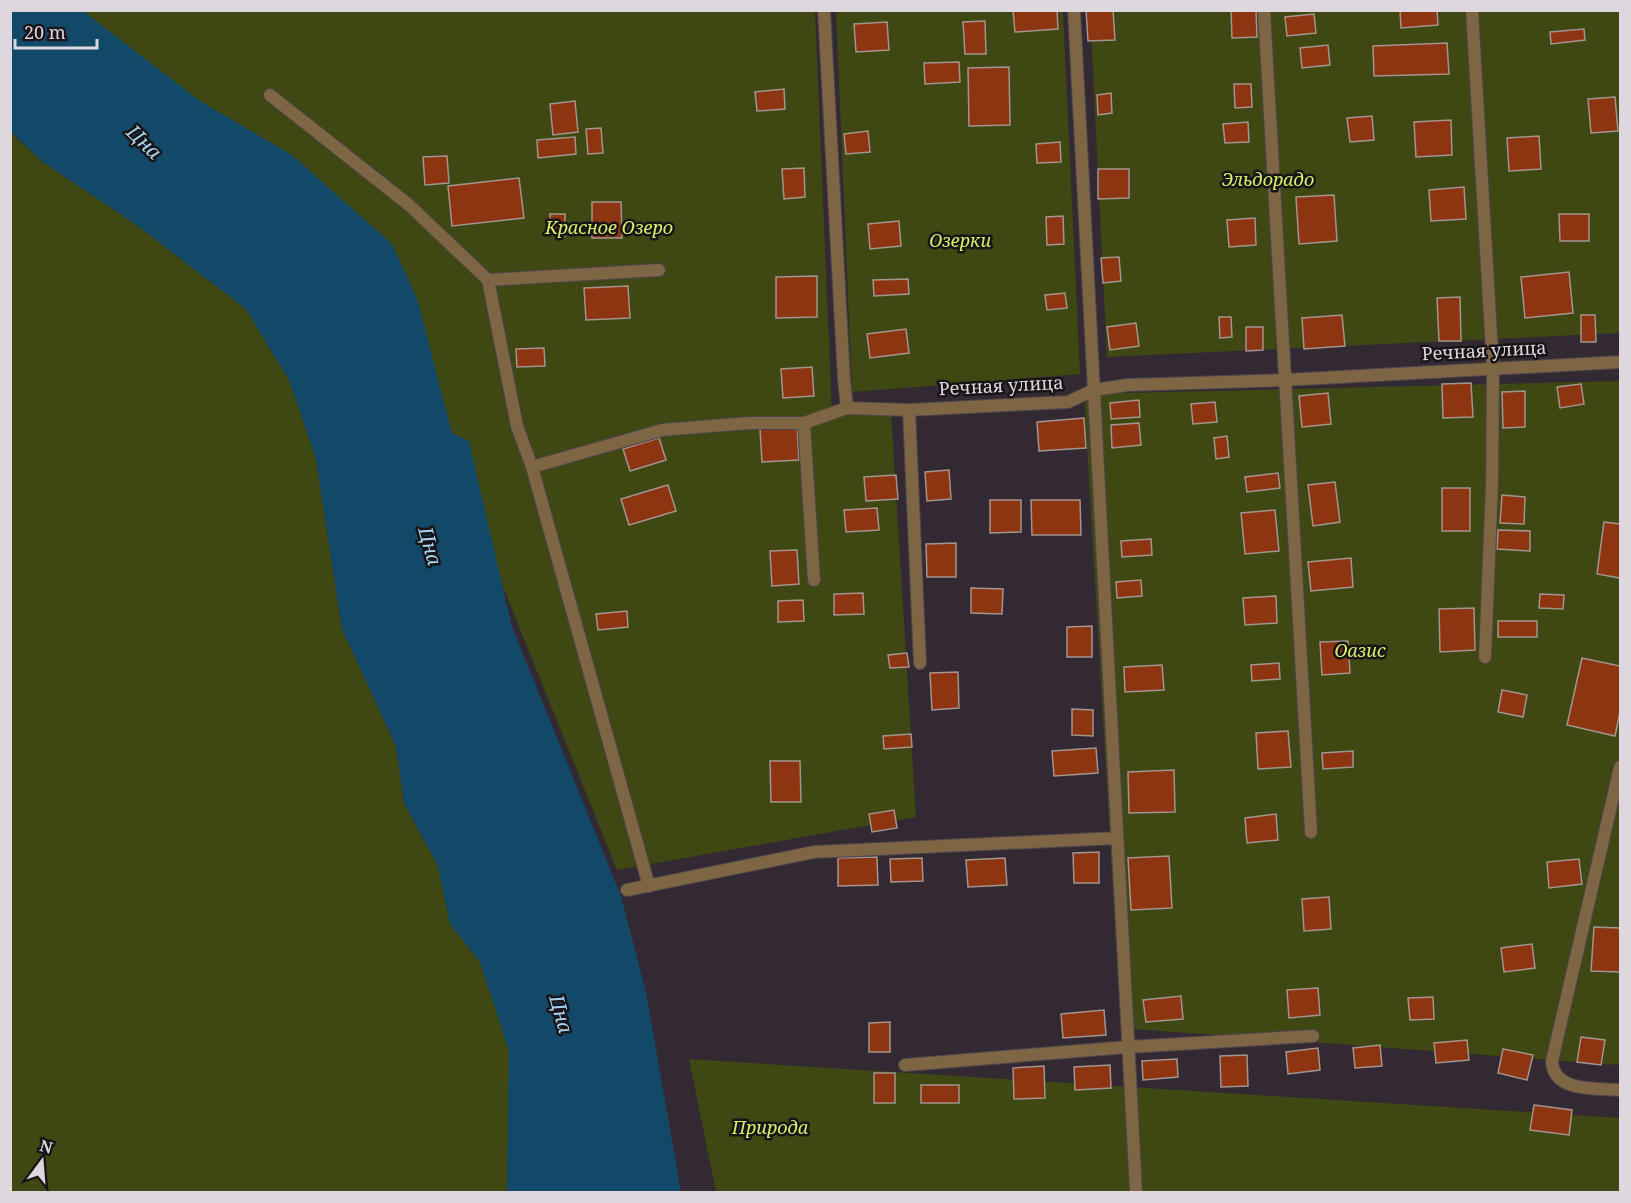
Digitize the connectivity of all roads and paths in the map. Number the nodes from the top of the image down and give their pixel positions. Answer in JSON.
{"nodes":[{"id":1,"x":824,"y":10,"type":"edge"},
{"id":2,"x":1074,"y":10,"type":"edge"},
{"id":3,"x":1264,"y":10,"type":"edge"},
{"id":4,"x":1472,"y":10,"type":"edge"},
{"id":5,"x":270,"y":95,"type":"dead end"},
{"id":6,"x":659,"y":270,"type":"dead end"},
{"id":7,"x":488,"y":280,"type":"junction"},
{"id":8,"x":1620,"y":362,"type":"edge"},
{"id":9,"x":1493,"y":369,"type":"junction"},
{"id":10,"x":1284,"y":380,"type":"junction"},
{"id":11,"x":1094,"y":390,"type":"junction"},
{"id":12,"x":847,"y":408,"type":"junction"},
{"id":13,"x":909,"y":410,"type":"junction"},
{"id":14,"x":804,"y":423,"type":"junction"},
{"id":15,"x":532,"y":467,"type":"junction"},
{"id":16,"x":814,"y":580,"type":"dead end"},
{"id":17,"x":1485,"y":657,"type":"dead end"},
{"id":18,"x":920,"y":663,"type":"dead end"},
{"id":19,"x":1620,"y":767,"type":"edge"},
{"id":20,"x":1311,"y":832,"type":"dead end"},
{"id":21,"x":1117,"y":838,"type":"junction"},
{"id":22,"x":649,"y":886,"type":"junction"},
{"id":23,"x":627,"y":891,"type":"dead end"},
{"id":24,"x":1312,"y":1036,"type":"dead end"},
{"id":25,"x":1128,"y":1047,"type":"junction"},
{"id":26,"x":905,"y":1065,"type":"dead end"},
{"id":27,"x":1620,"y":1090,"type":"edge"},
{"id":28,"x":1136,"y":1192,"type":"edge"}],
"edges":[{"from":1,"to":12,"type":"street"},
{"from":2,"to":11,"type":"street"},
{"from":3,"to":10,"type":"street"},
{"from":4,"to":9,"type":"street"},
{"from":5,"to":7,"type":"street"},
{"from":6,"to":7,"type":"street"},
{"from":7,"to":15,"type":"street"},
{"from":8,"to":9,"type":"street","name":"Речная улица"},
{"from":9,"to":10,"type":"street","name":"Речная улица"},
{"from":9,"to":17,"type":"street"},
{"from":10,"to":11,"type":"street","name":"Речная улица"},
{"from":10,"to":20,"type":"street"},
{"from":11,"to":13,"type":"street","name":"Речная улица"},
{"from":11,"to":21,"type":"street"},
{"from":12,"to":13,"type":"street","name":"Речная улица"},
{"from":12,"to":14,"type":"street","name":"Речная улица"},
{"from":13,"to":18,"type":"street"},
{"from":14,"to":15,"type":"street","name":"Речная улица"},
{"from":14,"to":16,"type":"street"},
{"from":15,"to":22,"type":"street"},
{"from":19,"to":27,"type":"street"},
{"from":21,"to":22,"type":"street"},
{"from":21,"to":25,"type":"street"},
{"from":22,"to":23,"type":"street"},
{"from":24,"to":25,"type":"street"},
{"from":25,"to":26,"type":"street"},
{"from":25,"to":28,"type":"street"}]}
